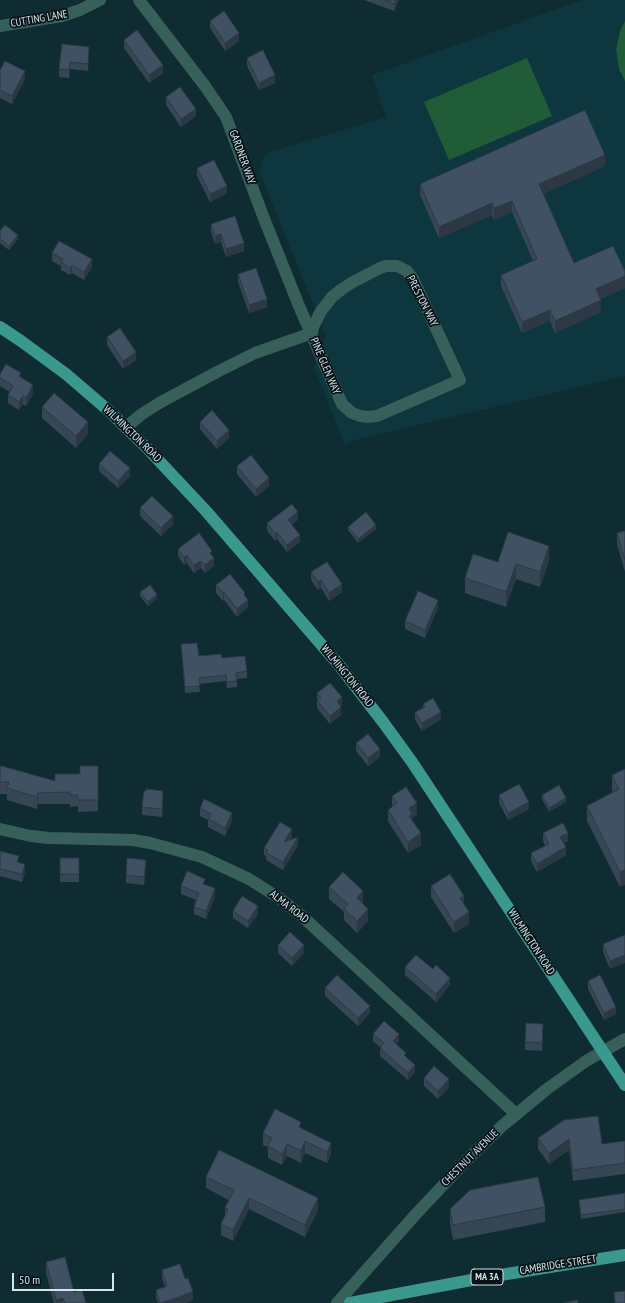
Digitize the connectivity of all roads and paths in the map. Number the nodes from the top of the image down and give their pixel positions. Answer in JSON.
{"nodes":[{"id":1,"x":100,"y":0,"type":"edge"},
{"id":2,"x":139,"y":0,"type":"edge"},
{"id":3,"x":0,"y":26,"type":"edge"},
{"id":4,"x":0,"y":327,"type":"edge"},
{"id":5,"x":312,"y":333,"type":"junction"},
{"id":6,"x":460,"y":380,"type":"joint"},
{"id":7,"x":126,"y":427,"type":"junction"},
{"id":8,"x":0,"y":829,"type":"edge"},
{"id":9,"x":625,"y":1039,"type":"edge"},
{"id":10,"x":602,"y":1051,"type":"junction"},
{"id":11,"x":625,"y":1084,"type":"edge"},
{"id":12,"x":516,"y":1114,"type":"junction"},
{"id":13,"x":625,"y":1255,"type":"edge"},
{"id":14,"x":337,"y":1303,"type":"edge"},
{"id":15,"x":350,"y":1303,"type":"edge"}],
"edges":[{"from":1,"to":3,"type":"street","name":"CUTTING LANE"},
{"from":2,"to":5,"type":"street","name":"GARDNER WAY"},
{"from":4,"to":7,"type":"main road","name":"WILMINGTON ROAD"},
{"from":5,"to":6,"type":"street","name":"PINE GLEN WAY"},
{"from":5,"to":6,"type":"street","name":"PRESTON WAY"},
{"from":5,"to":7,"type":"street","name":"PINE GLEN WAY"},
{"from":7,"to":10,"type":"main road","name":"WILMINGTON ROAD"},
{"from":8,"to":12,"type":"street","name":"ALMA ROAD"},
{"from":9,"to":10,"type":"street","name":"CHESTNUT AVENUE"},
{"from":10,"to":11,"type":"main road","name":"WILMINGTON ROAD"},
{"from":10,"to":12,"type":"street","name":"CHESTNUT AVENUE"},
{"from":12,"to":14,"type":"street","name":"CHESTNUT AVENUE"},
{"from":13,"to":15,"type":"main road","name":"CAMBRIDGE STREET","number":"MA 3A"}]}
